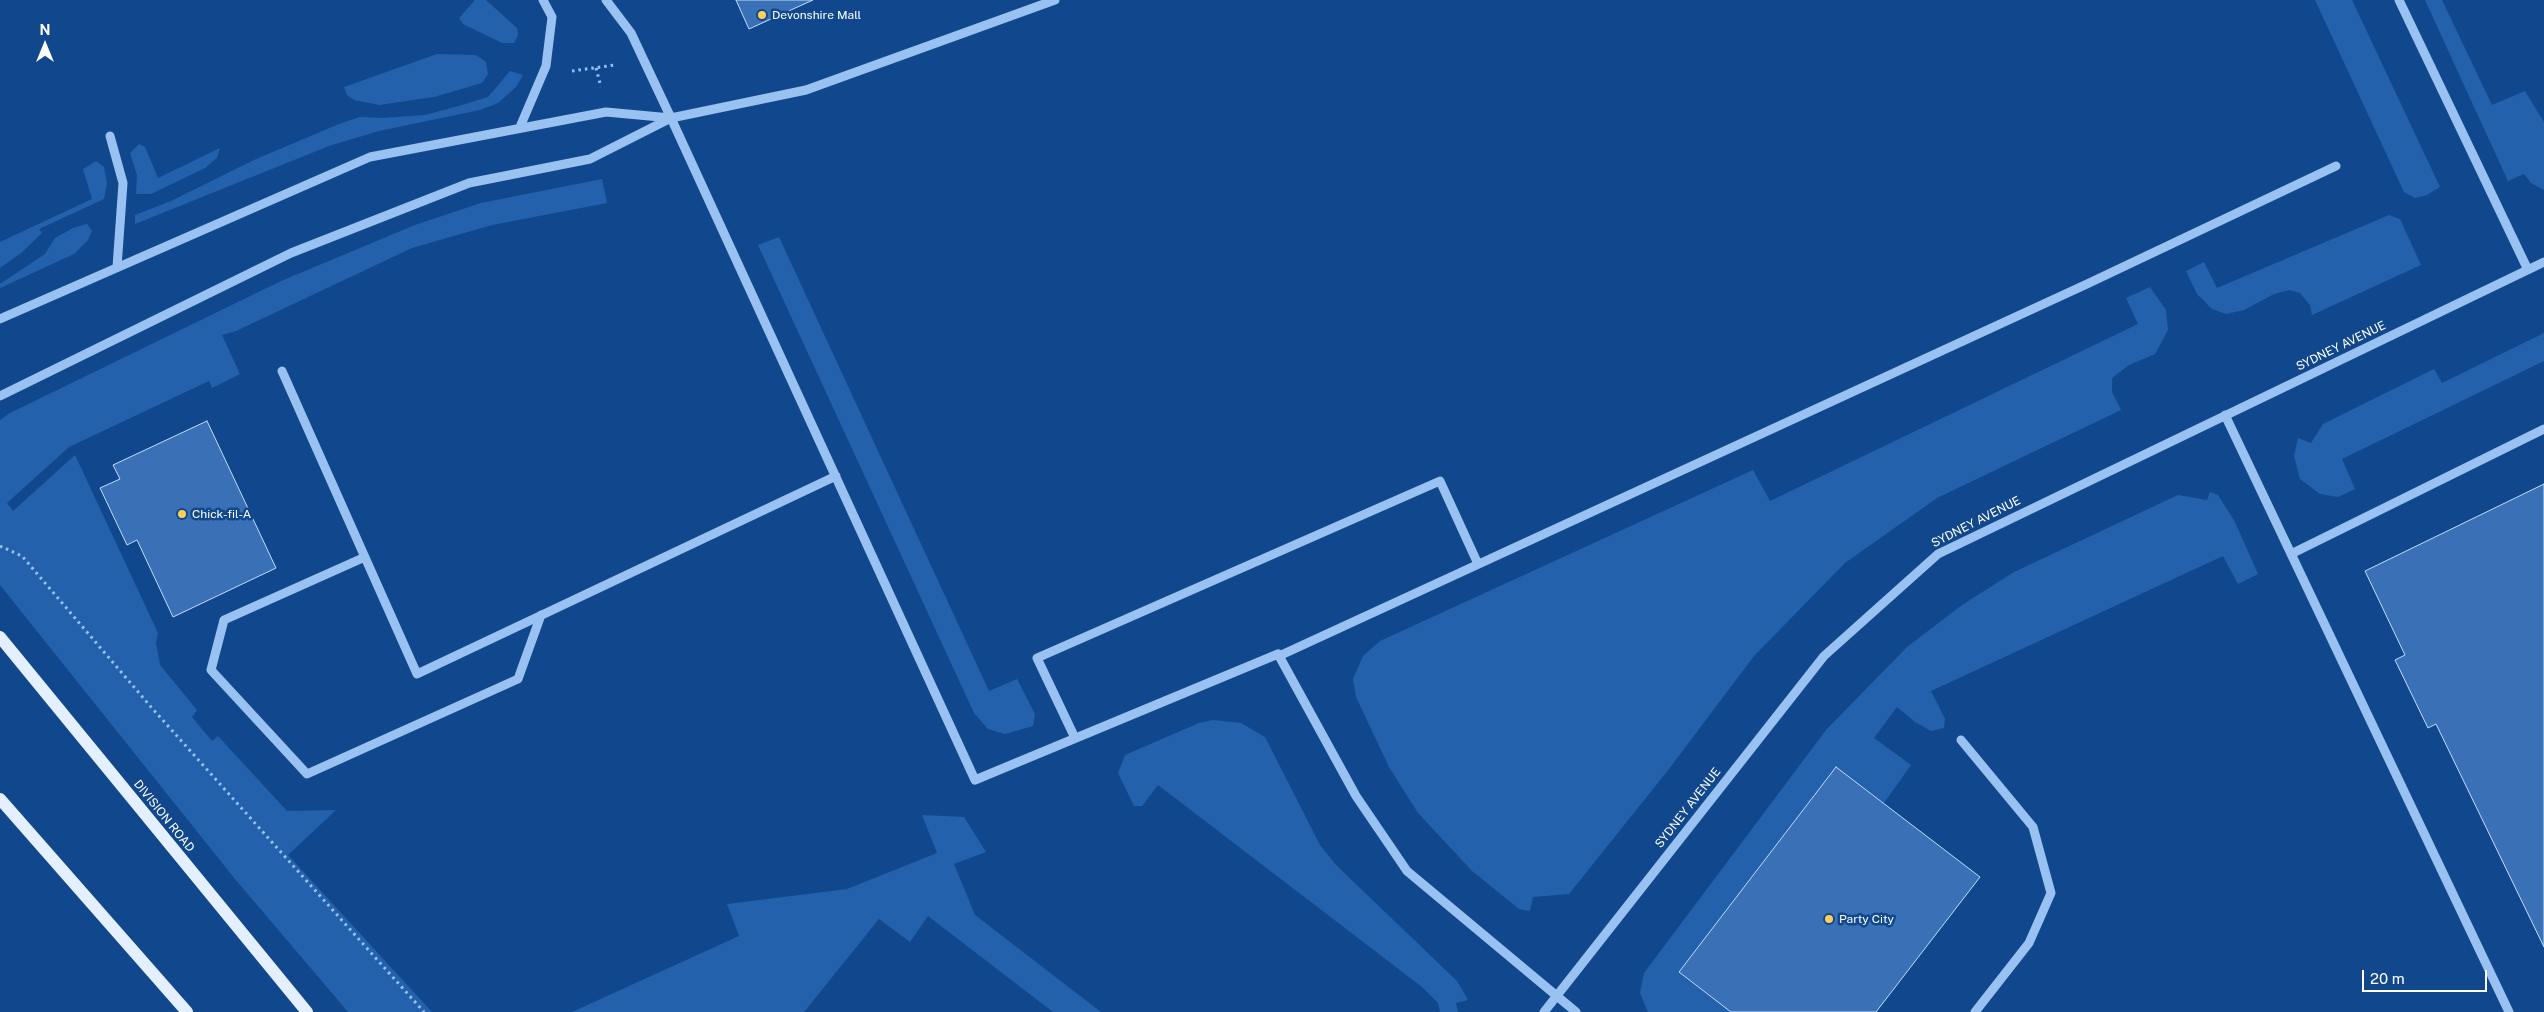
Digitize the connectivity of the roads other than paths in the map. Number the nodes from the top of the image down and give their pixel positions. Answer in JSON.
{"nodes":[{"id":1,"x":544,"y":0,"type":"edge"},
{"id":2,"x":606,"y":0,"type":"edge"},
{"id":3,"x":1055,"y":0,"type":"edge"},
{"id":4,"x":2399,"y":0,"type":"edge"},
{"id":5,"x":671,"y":118,"type":"junction"},
{"id":6,"x":520,"y":127,"type":"junction"},
{"id":7,"x":110,"y":136,"type":"dead end"},
{"id":8,"x":2336,"y":166,"type":"dead end"},
{"id":9,"x":2544,"y":262,"type":"edge"},
{"id":10,"x":117,"y":267,"type":"junction"},
{"id":11,"x":2528,"y":270,"type":"junction"},
{"id":12,"x":0,"y":320,"type":"edge"},
{"id":13,"x":282,"y":371,"type":"dead end"},
{"id":14,"x":0,"y":396,"type":"edge"},
{"id":15,"x":2225,"y":415,"type":"junction"},
{"id":16,"x":2544,"y":429,"type":"edge"},
{"id":17,"x":836,"y":476,"type":"junction"},
{"id":18,"x":2292,"y":554,"type":"junction"},
{"id":19,"x":365,"y":557,"type":"junction"},
{"id":20,"x":1478,"y":564,"type":"junction"},
{"id":21,"x":541,"y":615,"type":"junction"},
{"id":22,"x":0,"y":637,"type":"edge"},
{"id":23,"x":1279,"y":656,"type":"junction"},
{"id":24,"x":1075,"y":738,"type":"junction"},
{"id":25,"x":1961,"y":740,"type":"dead end"},
{"id":26,"x":0,"y":799,"type":"edge"},
{"id":27,"x":1556,"y":995,"type":"junction"},
{"id":28,"x":187,"y":1012,"type":"edge"},
{"id":29,"x":307,"y":1012,"type":"edge"},
{"id":30,"x":1544,"y":1012,"type":"edge"},
{"id":31,"x":1576,"y":1012,"type":"edge"},
{"id":32,"x":1975,"y":1012,"type":"edge"},
{"id":33,"x":2509,"y":1012,"type":"edge"}],
"edges":[{"from":1,"to":6,"type":"street"},
{"from":2,"to":5,"type":"street"},
{"from":3,"to":5,"type":"street"},
{"from":4,"to":11,"type":"street"},
{"from":5,"to":6,"type":"street"},
{"from":5,"to":14,"type":"street"},
{"from":5,"to":17,"type":"street"},
{"from":6,"to":10,"type":"street"},
{"from":7,"to":10,"type":"street"},
{"from":8,"to":20,"type":"street"},
{"from":9,"to":11,"type":"street","name":"SYDNEY AVENUE"},
{"from":10,"to":12,"type":"street"},
{"from":11,"to":15,"type":"street","name":"SYDNEY AVENUE"},
{"from":13,"to":19,"type":"street"},
{"from":15,"to":18,"type":"street"},
{"from":15,"to":27,"type":"street","name":"SYDNEY AVENUE"},
{"from":16,"to":18,"type":"street"},
{"from":17,"to":21,"type":"street"},
{"from":17,"to":24,"type":"street"},
{"from":18,"to":33,"type":"street"},
{"from":19,"to":21,"type":"street"},
{"from":19,"to":21,"type":"street"},
{"from":20,"to":23,"type":"street"},
{"from":20,"to":24,"type":"street"},
{"from":22,"to":29,"type":"main road","name":"DIVISION ROAD"},
{"from":23,"to":24,"type":"street"},
{"from":23,"to":27,"type":"street"},
{"from":25,"to":32,"type":"street"},
{"from":26,"to":28,"type":"main road"},
{"from":27,"to":30,"type":"street","name":"SYDNEY AVENUE"},
{"from":27,"to":31,"type":"street"}]}
